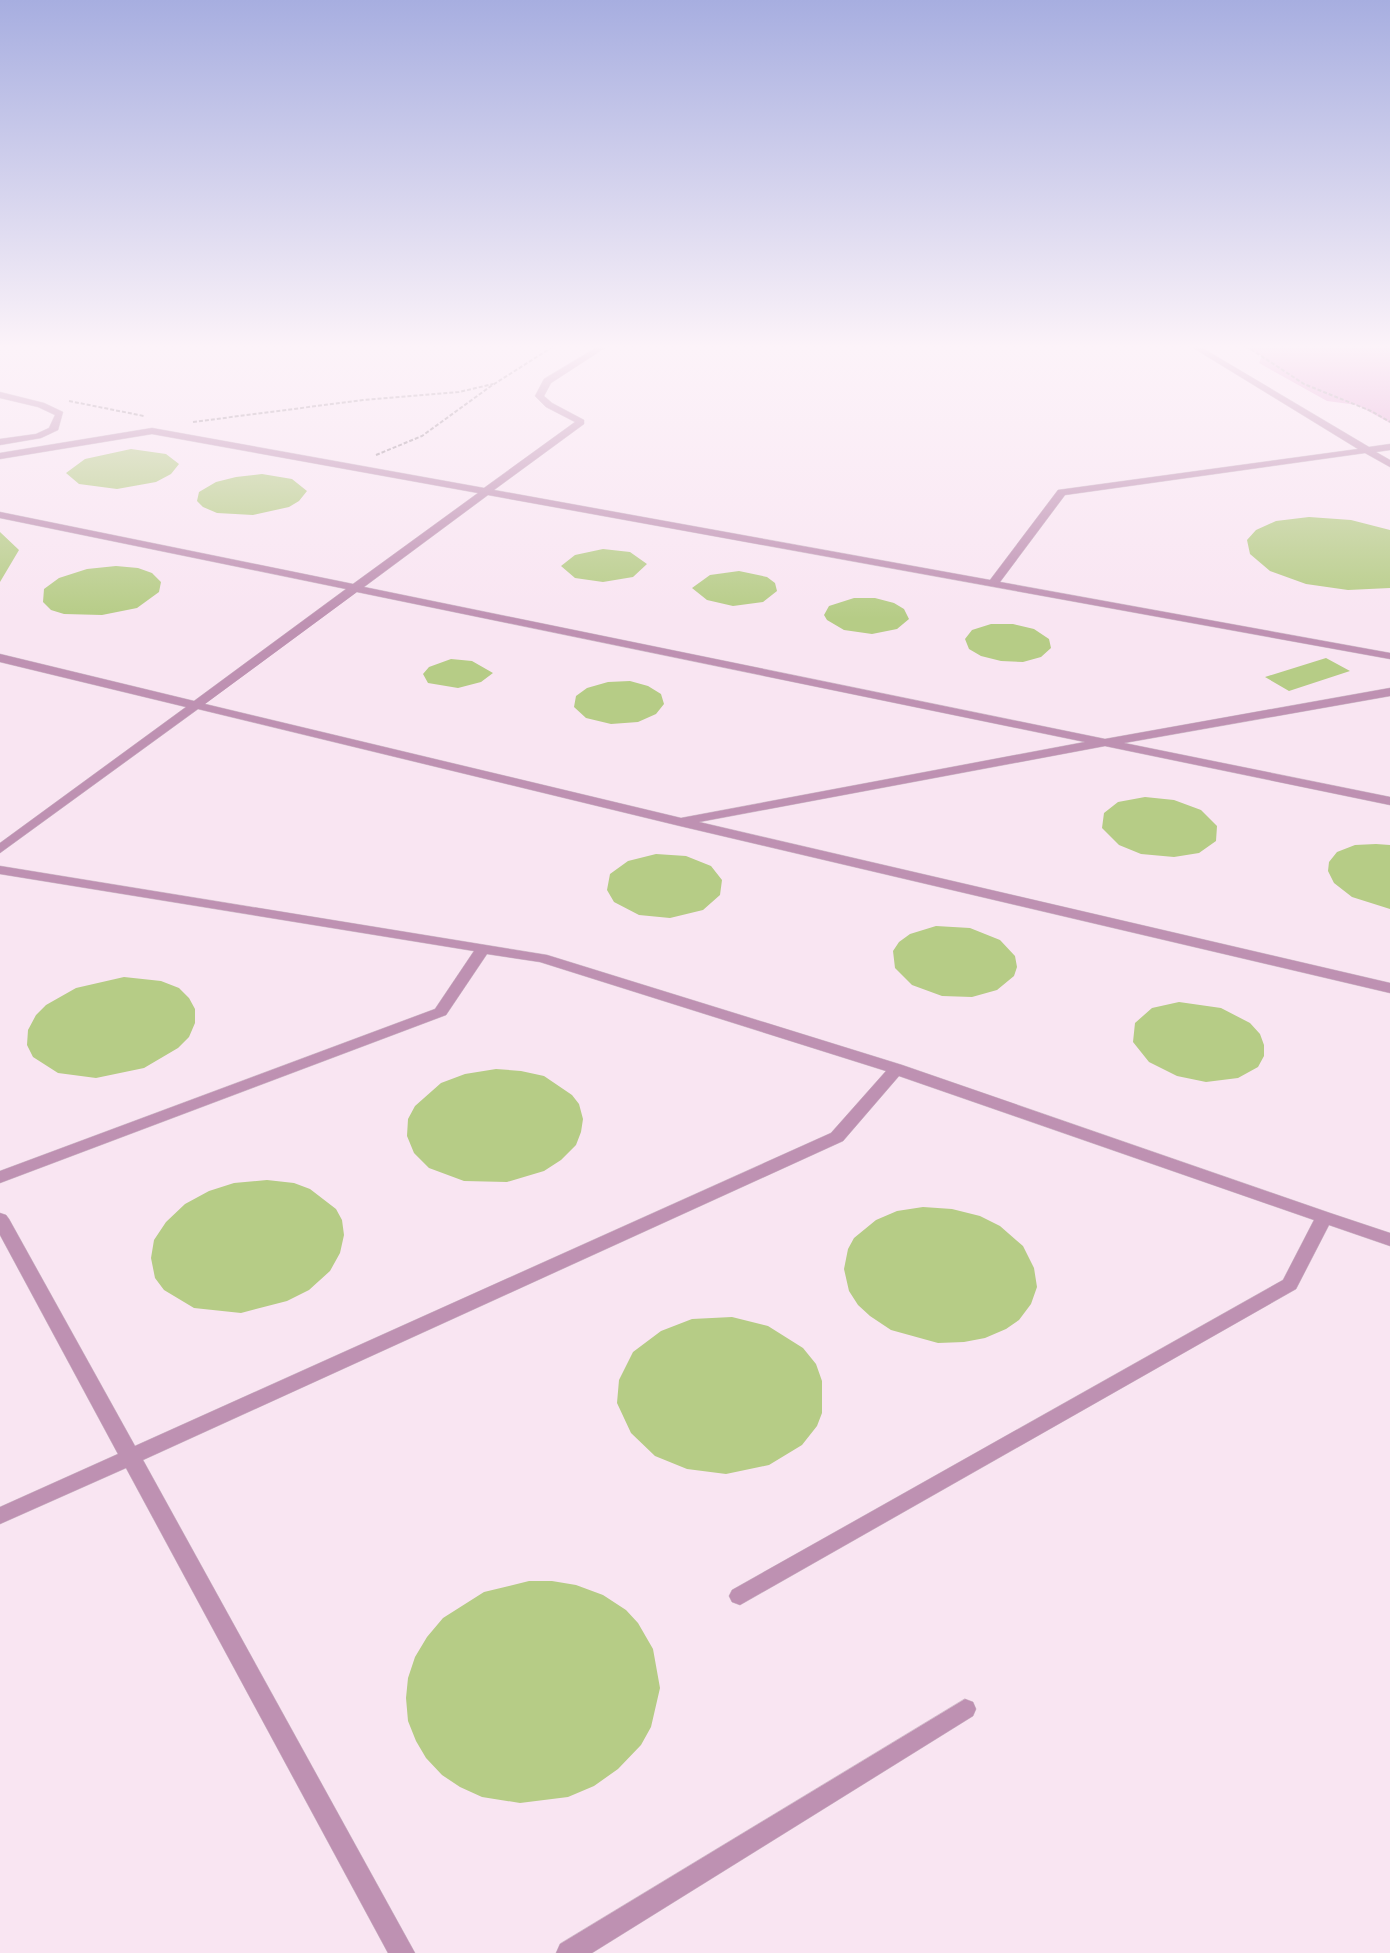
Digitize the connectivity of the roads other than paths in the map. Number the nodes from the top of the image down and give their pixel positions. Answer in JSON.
{"nodes":[{"id":1,"x":31,"y":437,"type":"edge"},
{"id":2,"x":115,"y":437,"type":"edge"},
{"id":3,"x":186,"y":437,"type":"edge"},
{"id":4,"x":560,"y":437,"type":"edge"},
{"id":5,"x":1346,"y":437,"type":"edge"},
{"id":6,"x":0,"y":442,"type":"edge"},
{"id":7,"x":1390,"y":447,"type":"edge"},
{"id":8,"x":1367,"y":450,"type":"junction"},
{"id":9,"x":0,"y":456,"type":"edge"},
{"id":10,"x":1390,"y":464,"type":"edge"},
{"id":11,"x":485,"y":492,"type":"junction"},
{"id":12,"x":0,"y":515,"type":"edge"},
{"id":13,"x":993,"y":584,"type":"junction"},
{"id":14,"x":354,"y":588,"type":"junction"},
{"id":15,"x":1390,"y":656,"type":"edge"},
{"id":16,"x":0,"y":658,"type":"edge"},
{"id":17,"x":1390,"y":693,"type":"edge"},
{"id":18,"x":197,"y":704,"type":"junction"},
{"id":19,"x":1106,"y":742,"type":"junction"},
{"id":20,"x":1390,"y":801,"type":"edge"},
{"id":21,"x":680,"y":822,"type":"junction"},
{"id":22,"x":0,"y":849,"type":"edge"},
{"id":23,"x":0,"y":870,"type":"edge"},
{"id":24,"x":483,"y":949,"type":"junction"},
{"id":25,"x":1390,"y":988,"type":"edge"},
{"id":26,"x":896,"y":1069,"type":"junction"},
{"id":27,"x":0,"y":1177,"type":"edge"},
{"id":28,"x":1324,"y":1217,"type":"junction"},
{"id":29,"x":0,"y":1219,"type":"edge"},
{"id":30,"x":1390,"y":1240,"type":"edge"},
{"id":31,"x":130,"y":1457,"type":"junction"},
{"id":32,"x":0,"y":1516,"type":"edge"},
{"id":33,"x":740,"y":1596,"type":"dead end"},
{"id":34,"x":965,"y":1709,"type":"dead end"},
{"id":35,"x":402,"y":1953,"type":"edge"},
{"id":36,"x":569,"y":1953,"type":"edge"}],
"edges":[{"from":1,"to":6,"type":"street"},
{"from":2,"to":9,"type":"street"},
{"from":3,"to":11,"type":"street"},
{"from":4,"to":11,"type":"street"},
{"from":5,"to":8,"type":"street"},
{"from":7,"to":8,"type":"street"},
{"from":8,"to":10,"type":"street"},
{"from":8,"to":13,"type":"street"},
{"from":11,"to":13,"type":"street"},
{"from":11,"to":14,"type":"street"},
{"from":12,"to":14,"type":"street"},
{"from":13,"to":15,"type":"street"},
{"from":14,"to":18,"type":"street"},
{"from":14,"to":19,"type":"street"},
{"from":16,"to":18,"type":"street"},
{"from":17,"to":19,"type":"street"},
{"from":18,"to":21,"type":"street"},
{"from":18,"to":22,"type":"street"},
{"from":19,"to":20,"type":"street"},
{"from":19,"to":21,"type":"street"},
{"from":21,"to":25,"type":"street"},
{"from":23,"to":24,"type":"street"},
{"from":24,"to":26,"type":"street"},
{"from":24,"to":27,"type":"street"},
{"from":26,"to":28,"type":"street"},
{"from":26,"to":31,"type":"street"},
{"from":28,"to":30,"type":"street"},
{"from":28,"to":33,"type":"street"},
{"from":29,"to":31,"type":"street"},
{"from":31,"to":32,"type":"street"},
{"from":31,"to":35,"type":"street"},
{"from":34,"to":36,"type":"street"}]}
